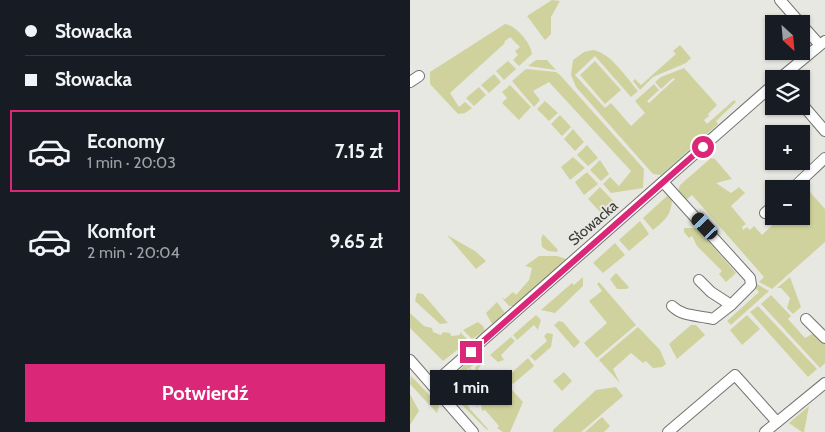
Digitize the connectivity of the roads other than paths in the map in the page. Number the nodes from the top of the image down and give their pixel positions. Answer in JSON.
{"nodes":[{"id":1,"x":780,"y":0,"type":"edge"},
{"id":2,"x":793,"y":15,"type":"edge"},
{"id":3,"x":810,"y":32,"type":"edge"},
{"id":4,"x":822,"y":43,"type":"edge"},
{"id":5,"x":790,"y":70,"type":"edge"},
{"id":6,"x":765,"y":92,"type":"edge"},
{"id":7,"x":810,"y":114,"type":"edge"},
{"id":8,"x":825,"y":131,"type":"edge"},
{"id":9,"x":825,"y":158,"type":"edge"},
{"id":10,"x":802,"y":180,"type":"edge"},
{"id":11,"x":663,"y":182,"type":"junction"},
{"id":12,"x":699,"y":280,"type":"dead end"},
{"id":13,"x":731,"y":305,"type":"junction"},
{"id":14,"x":672,"y":306,"type":"dead end"},
{"id":15,"x":806,"y":320,"type":"dead end"},
{"id":16,"x":825,"y":338,"type":"edge"},
{"id":17,"x":410,"y":360,"type":"edge"},
{"id":18,"x":825,"y":383,"type":"edge"},
{"id":19,"x":432,"y":385,"type":"junction"},
{"id":20,"x":776,"y":422,"type":"junction"},
{"id":21,"x":473,"y":432,"type":"edge"},
{"id":22,"x":668,"y":432,"type":"edge"},
{"id":23,"x":765,"y":432,"type":"edge"}],
"edges":[{"from":1,"to":2,"type":"street"},
{"from":3,"to":4,"type":"street"},
{"from":4,"to":5,"type":"street"},
{"from":6,"to":11,"type":"street","name":"Słowacka"},
{"from":7,"to":8,"type":"street"},
{"from":9,"to":10,"type":"street"},
{"from":11,"to":13,"type":"street"},
{"from":11,"to":19,"type":"street","name":"Słowacka"},
{"from":12,"to":13,"type":"street"},
{"from":13,"to":14,"type":"street"},
{"from":15,"to":16,"type":"street"},
{"from":17,"to":19,"type":"street"},
{"from":18,"to":20,"type":"street"},
{"from":19,"to":21,"type":"street"},
{"from":20,"to":22,"type":"street"},
{"from":20,"to":23,"type":"street"}]}
